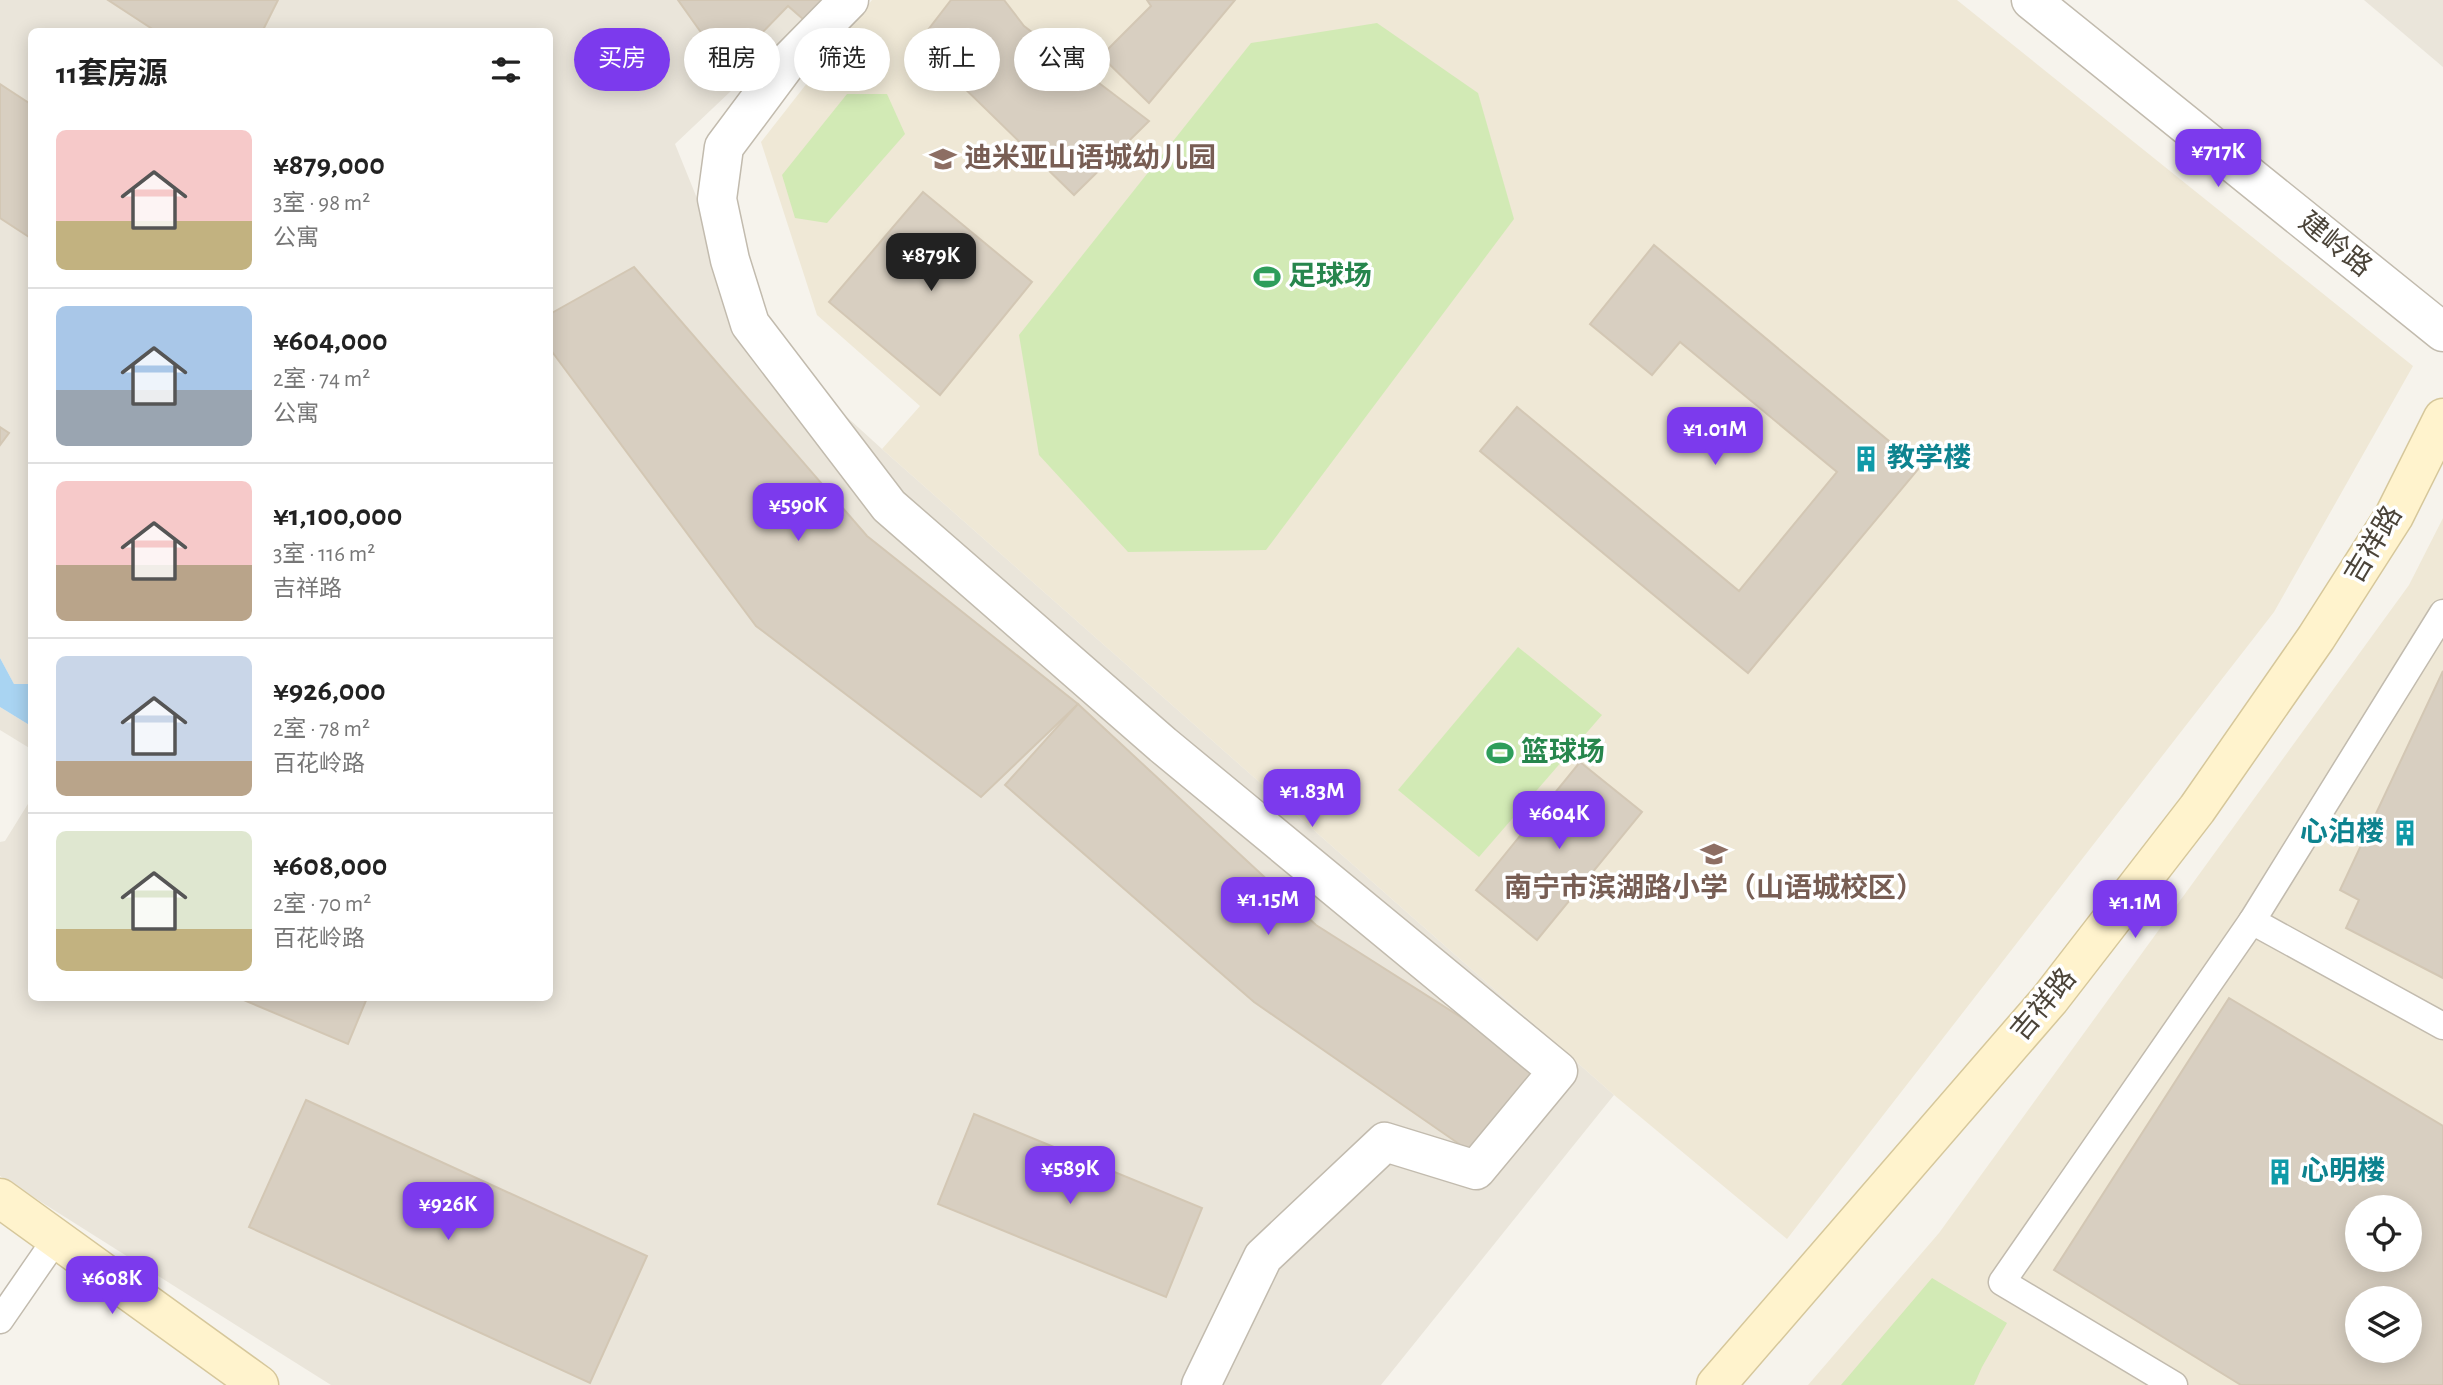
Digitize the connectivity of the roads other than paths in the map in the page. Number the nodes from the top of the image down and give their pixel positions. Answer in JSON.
{"nodes":[{"id":1,"x":849,"y":0,"type":"edge"},
{"id":2,"x":2031,"y":0,"type":"edge"},
{"id":3,"x":2443,"y":332,"type":"edge"},
{"id":4,"x":2443,"y":418,"type":"edge"},
{"id":5,"x":2443,"y":612,"type":"edge"},
{"id":6,"x":2252,"y":921,"type":"junction"},
{"id":7,"x":2443,"y":1026,"type":"edge"},
{"id":8,"x":0,"y":1198,"type":"edge"},
{"id":9,"x":56,"y":1239,"type":"junction"},
{"id":10,"x":0,"y":1320,"type":"edge"},
{"id":11,"x":259,"y":1385,"type":"edge"},
{"id":12,"x":1201,"y":1385,"type":"edge"},
{"id":13,"x":1716,"y":1385,"type":"edge"},
{"id":14,"x":2174,"y":1385,"type":"edge"}],
"edges":[{"from":1,"to":12,"type":"street"},
{"from":2,"to":3,"type":"street","name":"建岭路"},
{"from":4,"to":13,"type":"street","name":"吉祥路"},
{"from":5,"to":6,"type":"lane"},
{"from":6,"to":7,"type":"lane"},
{"from":6,"to":14,"type":"lane"},
{"from":8,"to":9,"type":"street"},
{"from":9,"to":10,"type":"lane"},
{"from":9,"to":11,"type":"street"}]}
